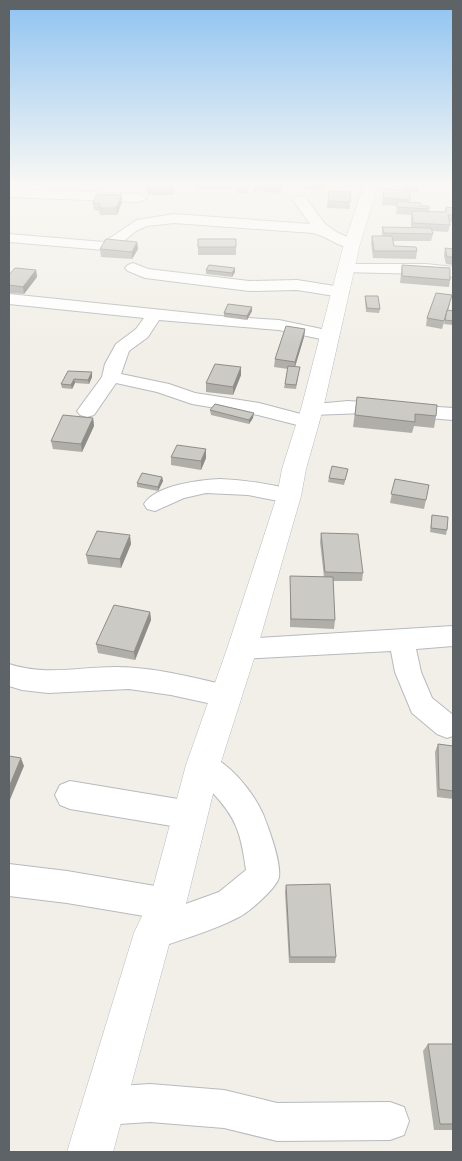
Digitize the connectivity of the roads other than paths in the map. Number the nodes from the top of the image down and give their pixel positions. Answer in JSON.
{"nodes":[{"id":1,"x":23,"y":239,"type":"edge"},
{"id":2,"x":118,"y":239,"type":"edge"},
{"id":3,"x":334,"y":239,"type":"edge"},
{"id":4,"x":354,"y":239,"type":"edge"},
{"id":5,"x":133,"y":268,"type":"dead end"},
{"id":6,"x":346,"y":268,"type":"junction"},
{"id":7,"x":453,"y":272,"type":"edge"},
{"id":8,"x":9,"y":299,"type":"edge"},
{"id":9,"x":154,"y":315,"type":"junction"},
{"id":10,"x":330,"y":336,"type":"junction"},
{"id":11,"x":111,"y":377,"type":"junction"},
{"id":12,"x":86,"y":411,"type":"dead end"},
{"id":13,"x":453,"y":414,"type":"edge"},
{"id":14,"x":311,"y":416,"type":"junction"},
{"id":15,"x":289,"y":496,"type":"junction"},
{"id":16,"x":155,"y":504,"type":"dead end"},
{"id":17,"x":453,"y":636,"type":"edge"},
{"id":18,"x":401,"y":640,"type":"junction"},
{"id":19,"x":242,"y":649,"type":"junction"},
{"id":20,"x":9,"y":675,"type":"edge"},
{"id":21,"x":226,"y":696,"type":"junction"},
{"id":22,"x":447,"y":726,"type":"dead end"},
{"id":23,"x":203,"y":765,"type":"junction"},
{"id":24,"x":70,"y":795,"type":"dead end"},
{"id":25,"x":190,"y":815,"type":"junction"},
{"id":26,"x":9,"y":880,"type":"edge"},
{"id":27,"x":167,"y":904,"type":"junction"},
{"id":28,"x":154,"y":933,"type":"junction"},
{"id":29,"x":103,"y":1106,"type":"junction"},
{"id":30,"x":390,"y":1120,"type":"dead end"},
{"id":31,"x":90,"y":1152,"type":"edge"}],
"edges":[{"from":1,"to":2,"type":"street"},
{"from":3,"to":6,"type":"street"},
{"from":4,"to":6,"type":"main road"},
{"from":5,"to":6,"type":"street"},
{"from":6,"to":7,"type":"street"},
{"from":6,"to":10,"type":"main road"},
{"from":8,"to":9,"type":"street"},
{"from":9,"to":10,"type":"street"},
{"from":9,"to":11,"type":"street"},
{"from":10,"to":14,"type":"main road"},
{"from":11,"to":12,"type":"street"},
{"from":11,"to":14,"type":"street"},
{"from":13,"to":14,"type":"street"},
{"from":14,"to":15,"type":"main road"},
{"from":15,"to":16,"type":"street"},
{"from":15,"to":19,"type":"main road"},
{"from":17,"to":18,"type":"street"},
{"from":18,"to":19,"type":"street"},
{"from":18,"to":22,"type":"street"},
{"from":19,"to":21,"type":"main road"},
{"from":20,"to":21,"type":"street"},
{"from":21,"to":23,"type":"main road"},
{"from":23,"to":25,"type":"main road"},
{"from":23,"to":28,"type":"street"},
{"from":24,"to":25,"type":"street"},
{"from":25,"to":27,"type":"main road"},
{"from":26,"to":27,"type":"street"},
{"from":27,"to":28,"type":"main road"},
{"from":28,"to":29,"type":"main road"},
{"from":29,"to":30,"type":"street"},
{"from":29,"to":31,"type":"main road"}]}
